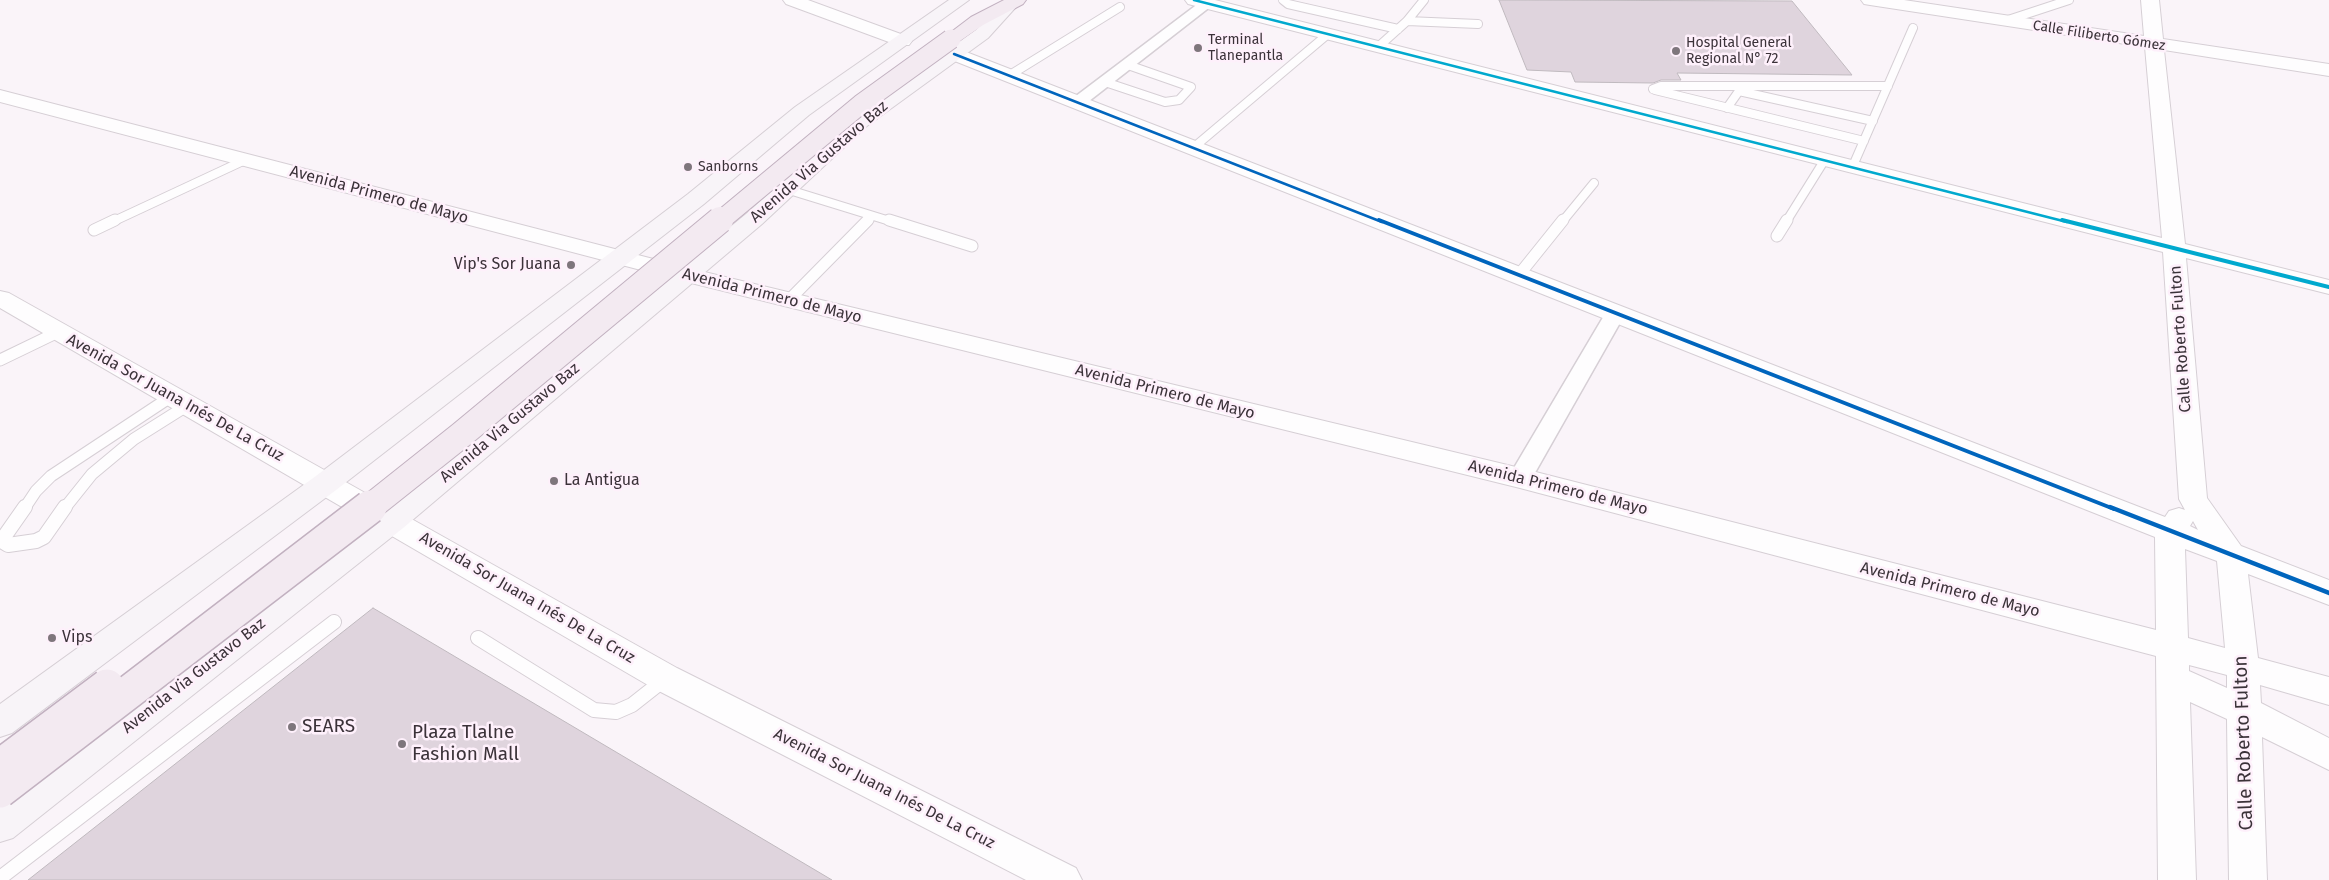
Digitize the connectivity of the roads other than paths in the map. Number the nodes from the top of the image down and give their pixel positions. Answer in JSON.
{"nodes":[{"id":1,"x":792,"y":0,"type":"edge"},
{"id":2,"x":960,"y":0,"type":"edge"},
{"id":3,"x":982,"y":0,"type":"edge"},
{"id":4,"x":1283,"y":0,"type":"edge"},
{"id":5,"x":1424,"y":0,"type":"edge"},
{"id":6,"x":1870,"y":0,"type":"edge"},
{"id":7,"x":2069,"y":0,"type":"edge"},
{"id":8,"x":2150,"y":0,"type":"edge"},
{"id":9,"x":1201,"y":2,"type":"edge"},
{"id":10,"x":1013,"y":3,"type":"edge"},
{"id":11,"x":1120,"y":7,"type":"dead end"},
{"id":12,"x":1407,"y":21,"type":"junction"},
{"id":13,"x":2005,"y":21,"type":"junction"},
{"id":14,"x":1478,"y":24,"type":"dead end"},
{"id":15,"x":1913,"y":28,"type":"dead end"},
{"id":16,"x":1398,"y":29,"type":"junction"},
{"id":17,"x":1328,"y":34,"type":"junction"},
{"id":18,"x":903,"y":42,"type":"junction"},
{"id":19,"x":946,"y":43,"type":"junction"},
{"id":20,"x":2155,"y":45,"type":"junction"},
{"id":21,"x":1378,"y":47,"type":"junction"},
{"id":22,"x":1128,"y":65,"type":"junction"},
{"id":23,"x":2329,"y":70,"type":"edge"},
{"id":24,"x":1010,"y":75,"type":"junction"},
{"id":25,"x":1105,"y":82,"type":"junction"},
{"id":26,"x":1719,"y":86,"type":"junction"},
{"id":27,"x":1888,"y":86,"type":"junction"},
{"id":28,"x":1739,"y":91,"type":"junction"},
{"id":29,"x":0,"y":96,"type":"edge"},
{"id":30,"x":1078,"y":102,"type":"junction"},
{"id":31,"x":1727,"y":108,"type":"junction"},
{"id":32,"x":1872,"y":121,"type":"junction"},
{"id":33,"x":1864,"y":141,"type":"junction"},
{"id":34,"x":1193,"y":148,"type":"junction"},
{"id":35,"x":245,"y":160,"type":"junction"},
{"id":36,"x":1824,"y":161,"type":"junction"},
{"id":37,"x":1852,"y":168,"type":"junction"},
{"id":38,"x":1594,"y":183,"type":"dead end"},
{"id":39,"x":786,"y":189,"type":"junction"},
{"id":40,"x":696,"y":200,"type":"junction"},
{"id":41,"x":872,"y":216,"type":"junction"},
{"id":42,"x":754,"y":218,"type":"junction"},
{"id":43,"x":94,"y":230,"type":"dead end"},
{"id":44,"x":1777,"y":236,"type":"dead end"},
{"id":45,"x":972,"y":246,"type":"dead end"},
{"id":46,"x":2174,"y":248,"type":"junction"},
{"id":47,"x":621,"y":258,"type":"junction"},
{"id":48,"x":687,"y":275,"type":"junction"},
{"id":49,"x":1518,"y":276,"type":"junction"},
{"id":50,"x":2329,"y":287,"type":"edge"},
{"id":51,"x":0,"y":298,"type":"edge"},
{"id":52,"x":789,"y":300,"type":"junction"},
{"id":53,"x":1615,"y":314,"type":"junction"},
{"id":54,"x":58,"y":332,"type":"junction"},
{"id":55,"x":0,"y":360,"type":"edge"},
{"id":56,"x":180,"y":400,"type":"junction"},
{"id":57,"x":89,"y":450,"type":"junction"},
{"id":58,"x":111,"y":457,"type":"junction"},
{"id":59,"x":1520,"y":478,"type":"junction"},
{"id":60,"x":326,"y":483,"type":"junction"},
{"id":61,"x":2193,"y":499,"type":"junction"},
{"id":62,"x":393,"y":520,"type":"junction"},
{"id":63,"x":2170,"y":532,"type":"junction"},
{"id":64,"x":2231,"y":555,"type":"junction"},
{"id":65,"x":2329,"y":593,"type":"edge"},
{"id":66,"x":334,"y":622,"type":"dead end"},
{"id":67,"x":478,"y":638,"type":"dead end"},
{"id":68,"x":2173,"y":663,"type":"junction"},
{"id":69,"x":2243,"y":666,"type":"junction"},
{"id":70,"x":666,"y":678,"type":"junction"},
{"id":71,"x":2329,"y":691,"type":"edge"},
{"id":72,"x":2244,"y":711,"type":"junction"},
{"id":73,"x":0,"y":723,"type":"edge"},
{"id":74,"x":2329,"y":755,"type":"edge"},
{"id":75,"x":0,"y":766,"type":"edge"},
{"id":76,"x":0,"y":791,"type":"edge"},
{"id":77,"x":0,"y":826,"type":"edge"},
{"id":78,"x":0,"y":878,"type":"edge"},
{"id":79,"x":1064,"y":880,"type":"edge"},
{"id":80,"x":2177,"y":880,"type":"edge"},
{"id":81,"x":2248,"y":880,"type":"edge"}],
"edges":[{"from":1,"to":18,"type":"street"},
{"from":2,"to":18,"type":"main road"},
{"from":3,"to":19,"type":"main road","name":"Avenida Via Gustavo Baz"},
{"from":4,"to":16,"type":"lane"},
{"from":5,"to":12,"type":"lane"},
{"from":6,"to":13,"type":"street","name":"Calle Filiberto Gómez"},
{"from":7,"to":13,"type":"lane"},
{"from":8,"to":20,"type":"street","name":"Calle Roberto Fulton"},
{"from":9,"to":17,"type":"street"},
{"from":9,"to":22,"type":"street"},
{"from":10,"to":19,"type":"main road","name":"Avenida Via Gustavo Baz"},
{"from":11,"to":24,"type":"lane"},
{"from":12,"to":14,"type":"lane"},
{"from":12,"to":16,"type":"lane"},
{"from":13,"to":20,"type":"street","name":"Calle Filiberto Gómez"},
{"from":15,"to":27,"type":"lane"},
{"from":16,"to":21,"type":"lane"},
{"from":17,"to":21,"type":"street"},
{"from":17,"to":34,"type":"lane"},
{"from":18,"to":40,"type":"main road"},
{"from":19,"to":24,"type":"street"},
{"from":19,"to":39,"type":"main road","name":"Avenida Via Gustavo Baz"},
{"from":19,"to":75,"type":"main road","name":"Avenida Via Gustavo Baz","bridge":true},
{"from":19,"to":76,"type":"main road","name":"Avenida Via Gustavo Baz","bridge":true},
{"from":20,"to":23,"type":"street","name":"Calle Filiberto Gómez"},
{"from":20,"to":46,"type":"street","name":"Calle Roberto Fulton"},
{"from":21,"to":36,"type":"street"},
{"from":22,"to":25,"type":"street"},
{"from":22,"to":25,"type":"lane"},
{"from":24,"to":30,"type":"street"},
{"from":25,"to":30,"type":"street"},
{"from":26,"to":27,"type":"lane"},
{"from":26,"to":28,"type":"lane"},
{"from":26,"to":31,"type":"lane"},
{"from":27,"to":32,"type":"lane"},
{"from":28,"to":31,"type":"lane"},
{"from":28,"to":32,"type":"lane"},
{"from":29,"to":35,"type":"street","name":"Avenida Primero de Mayo"},
{"from":30,"to":34,"type":"street"},
{"from":31,"to":33,"type":"lane"},
{"from":32,"to":33,"type":"lane"},
{"from":33,"to":37,"type":"lane"},
{"from":34,"to":49,"type":"street"},
{"from":35,"to":43,"type":"lane"},
{"from":35,"to":47,"type":"street","name":"Avenida Primero de Mayo"},
{"from":36,"to":37,"type":"street"},
{"from":36,"to":44,"type":"lane"},
{"from":37,"to":46,"type":"street"},
{"from":38,"to":49,"type":"lane"},
{"from":39,"to":41,"type":"lane"},
{"from":39,"to":42,"type":"main road","name":"Avenida Via Gustavo Baz"},
{"from":40,"to":42,"type":"main road"},
{"from":40,"to":47,"type":"main road"},
{"from":41,"to":45,"type":"lane"},
{"from":41,"to":52,"type":"lane"},
{"from":42,"to":48,"type":"main road","name":"Avenida Via Gustavo Baz"},
{"from":46,"to":50,"type":"street"},
{"from":46,"to":61,"type":"street","name":"Calle Roberto Fulton"},
{"from":47,"to":48,"type":"street","name":"Avenida Primero de Mayo"},
{"from":47,"to":60,"type":"main road"},
{"from":48,"to":52,"type":"street","name":"Avenida Primero de Mayo"},
{"from":48,"to":62,"type":"main road","name":"Avenida Via Gustavo Baz"},
{"from":49,"to":53,"type":"street"},
{"from":51,"to":54,"type":"street","name":"Avenida Sor Juana Inés De La Cruz"},
{"from":52,"to":59,"type":"street","name":"Avenida Primero de Mayo"},
{"from":53,"to":59,"type":"street"},
{"from":53,"to":63,"type":"street"},
{"from":54,"to":55,"type":"lane"},
{"from":54,"to":56,"type":"street","name":"Avenida Sor Juana Inés De La Cruz"},
{"from":56,"to":57,"type":"lane"},
{"from":56,"to":58,"type":"lane"},
{"from":56,"to":60,"type":"street","name":"Avenida Sor Juana Inés De La Cruz"},
{"from":57,"to":58,"type":"lane"},
{"from":57,"to":58,"type":"lane"},
{"from":59,"to":68,"type":"street","name":"Avenida Primero de Mayo"},
{"from":60,"to":62,"type":"street","name":"Avenida Sor Juana Inés De La Cruz"},
{"from":60,"to":73,"type":"main road"},
{"from":61,"to":63,"type":"street"},
{"from":61,"to":64,"type":"street","name":"Calle Roberto Fulton"},
{"from":62,"to":70,"type":"street","name":"Avenida Sor Juana Inés De La Cruz"},
{"from":62,"to":77,"type":"main road","name":"Avenida Via Gustavo Baz"},
{"from":63,"to":64,"type":"street"},
{"from":63,"to":68,"type":"street"},
{"from":64,"to":65,"type":"street"},
{"from":64,"to":69,"type":"street","name":"Calle Roberto Fulton"},
{"from":66,"to":78,"type":"lane"},
{"from":67,"to":70,"type":"lane"},
{"from":68,"to":69,"type":"street","name":"Avenida Primero de Mayo"},
{"from":68,"to":72,"type":"street"},
{"from":68,"to":80,"type":"street"},
{"from":69,"to":71,"type":"street","name":"Avenida Primero de Mayo"},
{"from":69,"to":72,"type":"street","name":"Calle Roberto Fulton"},
{"from":70,"to":79,"type":"street","name":"Avenida Sor Juana Inés De La Cruz"},
{"from":72,"to":74,"type":"street"},
{"from":72,"to":81,"type":"street","name":"Calle Roberto Fulton"}]}
